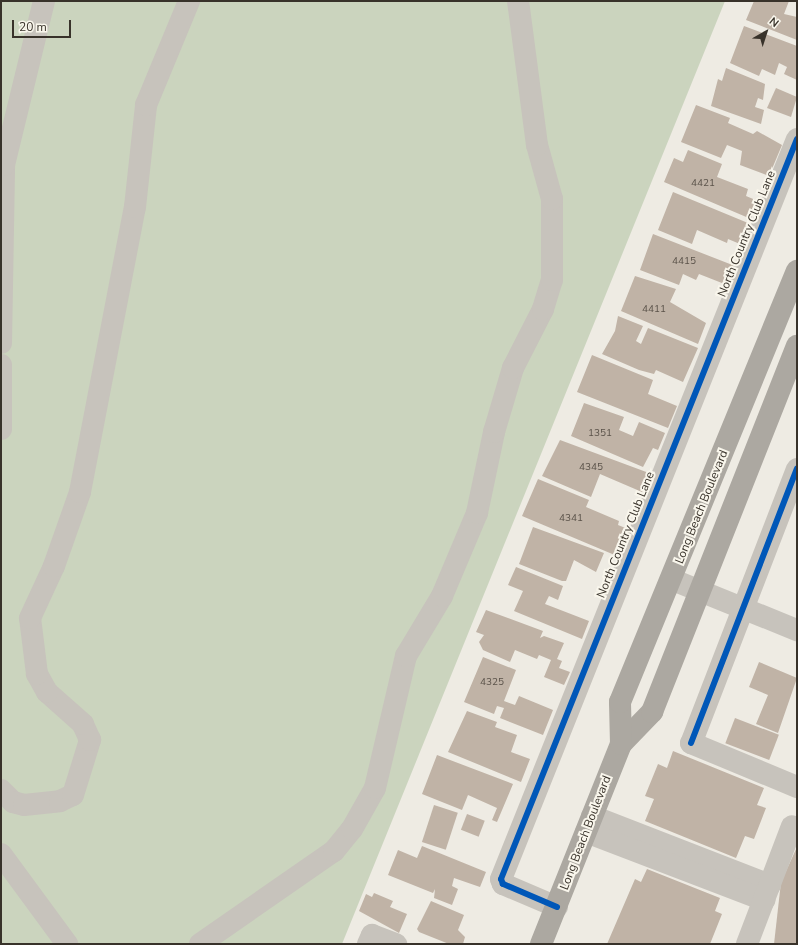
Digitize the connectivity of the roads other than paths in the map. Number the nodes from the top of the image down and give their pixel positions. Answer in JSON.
{"nodes":[{"id":1,"x":44,"y":1,"type":"edge"},
{"id":2,"x":189,"y":1,"type":"edge"},
{"id":3,"x":518,"y":1,"type":"edge"},
{"id":4,"x":797,"y":139,"type":"edge"},
{"id":5,"x":797,"y":271,"type":"edge"},
{"id":6,"x":1,"y":343,"type":"edge"},
{"id":7,"x":797,"y":346,"type":"edge"},
{"id":8,"x":1,"y":365,"type":"edge"},
{"id":9,"x":1,"y":429,"type":"edge"},
{"id":10,"x":797,"y":469,"type":"edge"},
{"id":11,"x":673,"y":580,"type":"junction"},
{"id":12,"x":700,"y":589,"type":"junction"},
{"id":13,"x":743,"y":607,"type":"junction"},
{"id":14,"x":797,"y":630,"type":"edge"},
{"id":15,"x":621,"y":744,"type":"junction"},
{"id":16,"x":797,"y":788,"type":"edge"},
{"id":17,"x":1,"y":790,"type":"edge"},
{"id":18,"x":589,"y":824,"type":"junction"},
{"id":19,"x":792,"y":826,"type":"dead end"},
{"id":20,"x":1,"y":854,"type":"edge"},
{"id":21,"x":767,"y":892,"type":"junction"},
{"id":22,"x":557,"y":907,"type":"junction"},
{"id":23,"x":67,"y":944,"type":"edge"},
{"id":24,"x":200,"y":944,"type":"edge"},
{"id":25,"x":368,"y":944,"type":"edge"},
{"id":26,"x":396,"y":944,"type":"edge"},
{"id":27,"x":541,"y":944,"type":"edge"},
{"id":28,"x":747,"y":944,"type":"edge"}],
"edges":[{"from":1,"to":6,"type":"street"},
{"from":2,"to":17,"type":"street"},
{"from":3,"to":24,"type":"street"},
{"from":4,"to":22,"type":"street","name":"North Country Club Lane"},
{"from":5,"to":11,"type":"main road","name":"Long Beach Boulevard"},
{"from":7,"to":12,"type":"main road","name":"Long Beach Boulevard"},
{"from":8,"to":9,"type":"street"},
{"from":10,"to":13,"type":"street"},
{"from":11,"to":12,"type":"street"},
{"from":11,"to":15,"type":"main road","name":"Long Beach Boulevard"},
{"from":12,"to":13,"type":"street"},
{"from":12,"to":15,"type":"main road","name":"Long Beach Boulevard"},
{"from":13,"to":14,"type":"street"},
{"from":13,"to":16,"type":"street"},
{"from":15,"to":18,"type":"main road","name":"Long Beach Boulevard"},
{"from":18,"to":21,"type":"street"},
{"from":18,"to":22,"type":"main road","name":"Long Beach Boulevard"},
{"from":19,"to":21,"type":"street"},
{"from":20,"to":23,"type":"street"},
{"from":21,"to":28,"type":"street"},
{"from":22,"to":27,"type":"main road","name":"Long Beach Boulevard"},
{"from":25,"to":26,"type":"street"}]}
